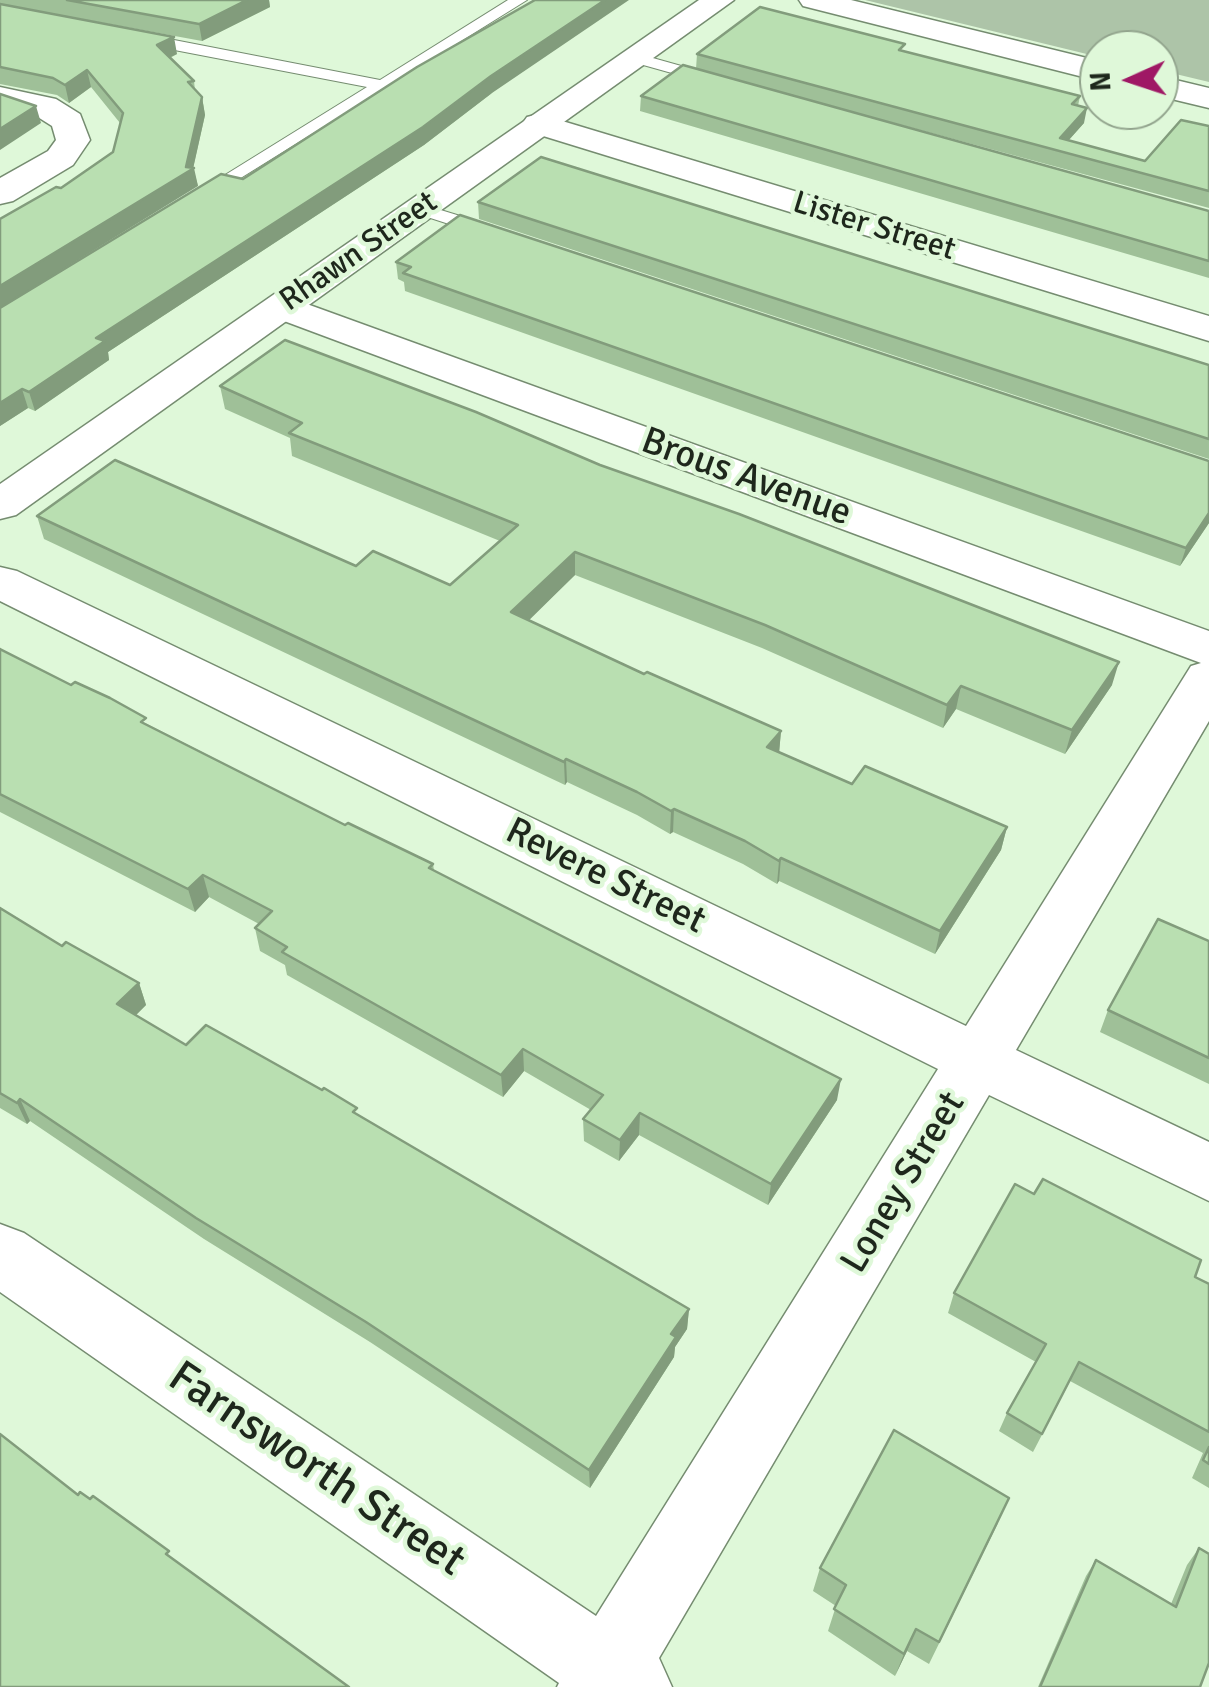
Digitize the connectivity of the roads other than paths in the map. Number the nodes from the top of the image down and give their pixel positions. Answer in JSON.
{"nodes":[{"id":1,"x":519,"y":0,"type":"edge"},
{"id":2,"x":719,"y":0,"type":"edge"},
{"id":3,"x":814,"y":0,"type":"edge"},
{"id":4,"x":125,"y":36,"type":"edge"},
{"id":5,"x":636,"y":58,"type":"junction"},
{"id":6,"x":1079,"y":66,"type":"edge"},
{"id":7,"x":382,"y":85,"type":"junction"},
{"id":8,"x":738,"y":86,"type":"edge"},
{"id":9,"x":1179,"y":91,"type":"edge"},
{"id":10,"x":0,"y":96,"type":"edge"},
{"id":11,"x":1209,"y":98,"type":"edge"},
{"id":12,"x":539,"y":124,"type":"junction"},
{"id":13,"x":0,"y":192,"type":"edge"},
{"id":14,"x":183,"y":208,"type":"edge"},
{"id":15,"x":420,"y":209,"type":"junction"},
{"id":16,"x":507,"y":237,"type":"edge"},
{"id":17,"x":282,"y":307,"type":"junction"},
{"id":18,"x":1209,"y":329,"type":"edge"},
{"id":19,"x":0,"y":505,"type":"edge"},
{"id":20,"x":0,"y":582,"type":"edge"},
{"id":21,"x":1209,"y":649,"type":"edge"},
{"id":22,"x":1209,"y":678,"type":"edge"},
{"id":23,"x":980,"y":1060,"type":"junction"},
{"id":24,"x":1209,"y":1173,"type":"edge"},
{"id":25,"x":0,"y":1254,"type":"edge"},
{"id":26,"x":612,"y":1681,"type":"edge"}],
"edges":[{"from":1,"to":7,"type":"lane"},
{"from":2,"to":5,"type":"street","name":"Rhawn Street"},
{"from":3,"to":6,"type":"street"},
{"from":4,"to":7,"type":"lane"},
{"from":5,"to":8,"type":"lane"},
{"from":5,"to":12,"type":"street","name":"Rhawn Street"},
{"from":7,"to":14,"type":"lane"},
{"from":9,"to":11,"type":"street"},
{"from":10,"to":13,"type":"street"},
{"from":12,"to":15,"type":"street","name":"Rhawn Street"},
{"from":12,"to":18,"type":"street","name":"Lister Street"},
{"from":15,"to":16,"type":"lane"},
{"from":15,"to":17,"type":"street","name":"Rhawn Street"},
{"from":17,"to":19,"type":"street","name":"Rhawn Street"},
{"from":17,"to":21,"type":"street","name":"Brous Avenue"},
{"from":20,"to":23,"type":"street","name":"Revere Street"},
{"from":22,"to":23,"type":"street","name":"Loney Street"},
{"from":23,"to":24,"type":"street","name":"Revere Street"},
{"from":23,"to":26,"type":"street","name":"Loney Street"},
{"from":25,"to":26,"type":"street","name":"Farnsworth Street"}]}
